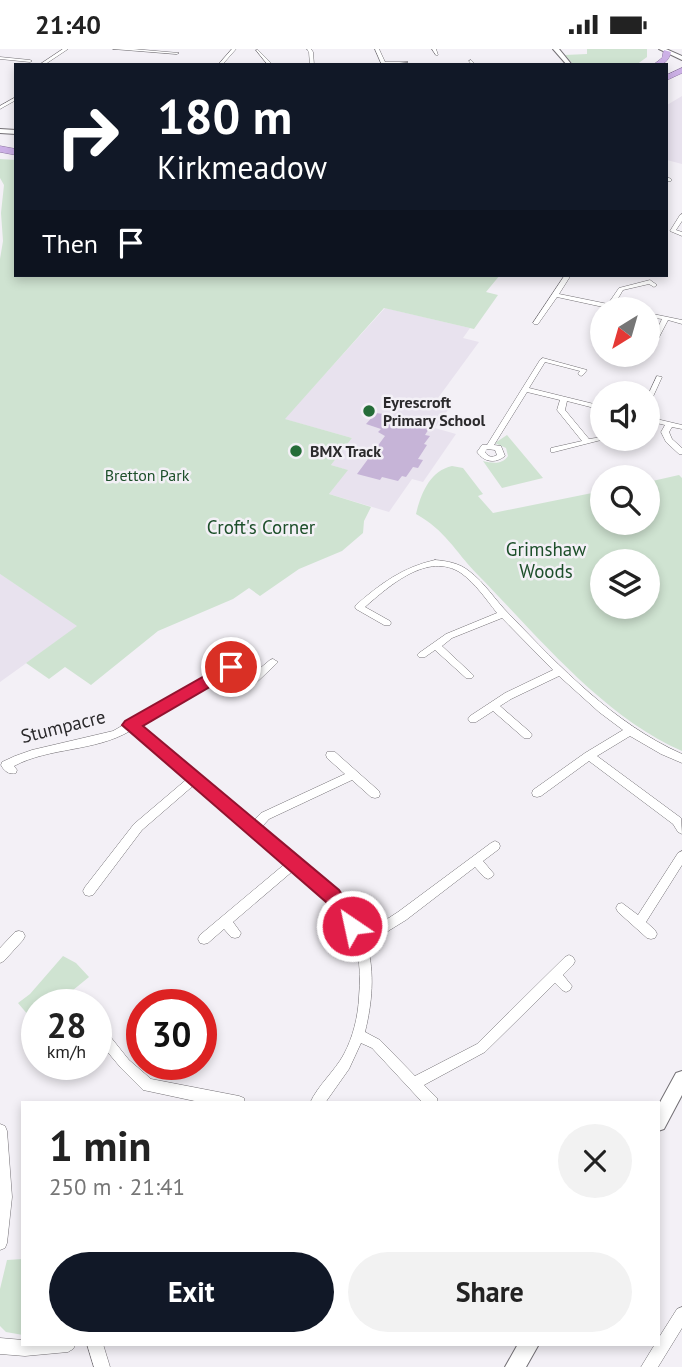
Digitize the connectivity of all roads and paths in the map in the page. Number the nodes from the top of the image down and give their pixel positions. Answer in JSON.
{"nodes":[{"id":1,"x":66,"y":49,"type":"edge"},
{"id":2,"x":115,"y":49,"type":"edge"},
{"id":3,"x":234,"y":49,"type":"edge"},
{"id":4,"x":556,"y":49,"type":"edge"},
{"id":5,"x":664,"y":50,"type":"edge"},
{"id":6,"x":257,"y":51,"type":"dead end"},
{"id":7,"x":177,"y":53,"type":"dead end"},
{"id":8,"x":0,"y":58,"type":"edge"},
{"id":9,"x":682,"y":58,"type":"edge"},
{"id":10,"x":30,"y":61,"type":"dead end"},
{"id":11,"x":406,"y":62,"type":"dead end"},
{"id":12,"x":44,"y":63,"type":"edge"},
{"id":13,"x":222,"y":63,"type":"edge"},
{"id":14,"x":269,"y":63,"type":"edge"},
{"id":15,"x":394,"y":63,"type":"edge"},
{"id":16,"x":568,"y":63,"type":"edge"},
{"id":17,"x":682,"y":216,"type":"edge"},
{"id":18,"x":673,"y":231,"type":"junction"},
{"id":19,"x":682,"y":234,"type":"edge"},
{"id":20,"x":668,"y":236,"type":"edge"},
{"id":21,"x":567,"y":277,"type":"edge"},
{"id":22,"x":654,"y":285,"type":"dead end"},
{"id":23,"x":555,"y":295,"type":"junction"},
{"id":24,"x":617,"y":297,"type":"edge"},
{"id":25,"x":590,"y":302,"type":"edge"},
{"id":26,"x":660,"y":317,"type":"edge"},
{"id":27,"x":535,"y":319,"type":"dead end"},
{"id":28,"x":666,"y":319,"type":"junction"},
{"id":29,"x":682,"y":322,"type":"edge"},
{"id":30,"x":660,"y":331,"type":"edge"},
{"id":31,"x":581,"y":374,"type":"dead end"},
{"id":32,"x":660,"y":382,"type":"edge"},
{"id":33,"x":664,"y":385,"type":"dead end"},
{"id":34,"x":525,"y":389,"type":"junction"},
{"id":35,"x":564,"y":398,"type":"junction"},
{"id":36,"x":590,"y":405,"type":"edge"},
{"id":37,"x":660,"y":422,"type":"edge"},
{"id":38,"x":669,"y":425,"type":"junction"},
{"id":39,"x":682,"y":427,"type":"edge"},
{"id":40,"x":590,"y":441,"type":"edge"},
{"id":41,"x":587,"y":442,"type":"junction"},
{"id":42,"x":489,"y":447,"type":"dead end"},
{"id":43,"x":554,"y":450,"type":"dead end"},
{"id":44,"x":681,"y":456,"type":"edge"},
{"id":45,"x":503,"y":614,"type":"junction"},
{"id":46,"x":387,"y":623,"type":"dead end"},
{"id":47,"x":436,"y":646,"type":"junction"},
{"id":48,"x":422,"y":655,"type":"dead end"},
{"id":49,"x":273,"y":662,"type":"dead end"},
{"id":50,"x":560,"y":671,"type":"junction"},
{"id":51,"x":469,"y":676,"type":"dead end"},
{"id":52,"x":494,"y":706,"type":"junction"},
{"id":53,"x":473,"y":719,"type":"dead end"},
{"id":54,"x":131,"y":725,"type":"junction"},
{"id":55,"x":628,"y":732,"type":"junction"},
{"id":56,"x":527,"y":735,"type":"dead end"},
{"id":57,"x":331,"y":755,"type":"dead end"},
{"id":58,"x":589,"y":756,"type":"junction"},
{"id":59,"x":682,"y":759,"type":"edge"},
{"id":60,"x":6,"y":768,"type":"edge"},
{"id":61,"x":353,"y":775,"type":"junction"},
{"id":62,"x":193,"y":780,"type":"junction"},
{"id":63,"x":537,"y":793,"type":"dead end"},
{"id":64,"x":375,"y":794,"type":"dead end"},
{"id":65,"x":253,"y":829,"type":"junction"},
{"id":66,"x":682,"y":829,"type":"edge"},
{"id":67,"x":495,"y":846,"type":"dead end"},
{"id":68,"x":682,"y":856,"type":"edge"},
{"id":69,"x":477,"y":862,"type":"junction"},
{"id":70,"x":293,"y":865,"type":"junction"},
{"id":71,"x":488,"y":874,"type":"dead end"},
{"id":72,"x":89,"y":891,"type":"dead end"},
{"id":73,"x":622,"y":908,"type":"dead end"},
{"id":74,"x":225,"y":921,"type":"junction"},
{"id":75,"x":639,"y":923,"type":"junction"},
{"id":76,"x":235,"y":933,"type":"dead end"},
{"id":77,"x":650,"y":934,"type":"dead end"},
{"id":78,"x":19,"y":936,"type":"dead end"},
{"id":79,"x":204,"y":939,"type":"dead end"},
{"id":80,"x":361,"y":942,"type":"junction"},
{"id":81,"x":2,"y":950,"type":"edge"},
{"id":82,"x":569,"y":961,"type":"dead end"},
{"id":83,"x":555,"y":975,"type":"junction"},
{"id":84,"x":566,"y":986,"type":"dead end"},
{"id":85,"x":357,"y":1035,"type":"junction"},
{"id":86,"x":112,"y":1049,"type":"edge"},
{"id":87,"x":682,"y":1079,"type":"edge"},
{"id":88,"x":415,"y":1083,"type":"junction"},
{"id":89,"x":199,"y":1099,"type":"edge"},
{"id":90,"x":219,"y":1101,"type":"edge"},
{"id":91,"x":317,"y":1101,"type":"edge"},
{"id":92,"x":430,"y":1101,"type":"edge"},
{"id":93,"x":660,"y":1119,"type":"edge"},
{"id":94,"x":0,"y":1131,"type":"edge"},
{"id":95,"x":2,"y":1149,"type":"edge"},
{"id":96,"x":0,"y":1243,"type":"edge"},
{"id":97,"x":682,"y":1314,"type":"edge"},
{"id":98,"x":0,"y":1346,"type":"edge"},
{"id":99,"x":46,"y":1346,"type":"edge"},
{"id":100,"x":96,"y":1346,"type":"edge"},
{"id":101,"x":528,"y":1346,"type":"edge"},
{"id":102,"x":102,"y":1367,"type":"edge"},
{"id":103,"x":515,"y":1367,"type":"edge"},
{"id":104,"x":649,"y":1367,"type":"edge"}],
"edges":[{"from":1,"to":12,"type":"street"},
{"from":2,"to":7,"type":"street"},
{"from":3,"to":13,"type":"street"},
{"from":4,"to":16,"type":"street"},
{"from":5,"to":9,"type":"street"},
{"from":6,"to":14,"type":"street"},
{"from":8,"to":10,"type":"street"},
{"from":11,"to":15,"type":"street"},
{"from":17,"to":18,"type":"street"},
{"from":18,"to":19,"type":"street"},
{"from":18,"to":20,"type":"street"},
{"from":21,"to":23,"type":"street"},
{"from":22,"to":24,"type":"street"},
{"from":23,"to":25,"type":"street"},
{"from":23,"to":27,"type":"street"},
{"from":26,"to":28,"type":"street"},
{"from":28,"to":29,"type":"street"},
{"from":28,"to":30,"type":"street"},
{"from":31,"to":34,"type":"street"},
{"from":32,"to":33,"type":"street"},
{"from":34,"to":35,"type":"street"},
{"from":34,"to":42,"type":"street"},
{"from":35,"to":36,"type":"street"},
{"from":35,"to":41,"type":"street"},
{"from":37,"to":38,"type":"street"},
{"from":38,"to":39,"type":"street"},
{"from":38,"to":44,"type":"street"},
{"from":40,"to":41,"type":"street"},
{"from":41,"to":43,"type":"street"},
{"from":45,"to":46,"type":"street"},
{"from":45,"to":47,"type":"street"},
{"from":45,"to":50,"type":"street"},
{"from":47,"to":48,"type":"street"},
{"from":47,"to":51,"type":"street"},
{"from":49,"to":54,"type":"street","name":"Stumpacre"},
{"from":50,"to":52,"type":"street"},
{"from":50,"to":55,"type":"street"},
{"from":52,"to":53,"type":"street"},
{"from":52,"to":56,"type":"street"},
{"from":54,"to":60,"type":"street","name":"Stumpacre"},
{"from":54,"to":62,"type":"street"},
{"from":55,"to":58,"type":"street"},
{"from":55,"to":59,"type":"street"},
{"from":57,"to":61,"type":"street"},
{"from":58,"to":63,"type":"street"},
{"from":58,"to":66,"type":"street"},
{"from":61,"to":64,"type":"street"},
{"from":61,"to":65,"type":"street"},
{"from":62,"to":65,"type":"street"},
{"from":62,"to":72,"type":"street"},
{"from":65,"to":70,"type":"street"},
{"from":67,"to":69,"type":"street"},
{"from":68,"to":75,"type":"street"},
{"from":69,"to":71,"type":"street"},
{"from":69,"to":80,"type":"street"},
{"from":70,"to":74,"type":"street"},
{"from":70,"to":80,"type":"street"},
{"from":73,"to":75,"type":"street"},
{"from":74,"to":76,"type":"street"},
{"from":74,"to":79,"type":"street"},
{"from":75,"to":77,"type":"street"},
{"from":78,"to":81,"type":"street"},
{"from":80,"to":85,"type":"street"},
{"from":82,"to":83,"type":"street"},
{"from":83,"to":84,"type":"street"},
{"from":83,"to":88,"type":"street"},
{"from":85,"to":88,"type":"street"},
{"from":85,"to":91,"type":"street"},
{"from":86,"to":89,"type":"street"},
{"from":87,"to":93,"type":"street"},
{"from":88,"to":92,"type":"street"},
{"from":89,"to":90,"type":"street"},
{"from":94,"to":95,"type":"street"},
{"from":95,"to":96,"type":"street"},
{"from":97,"to":104,"type":"street"},
{"from":98,"to":99,"type":"street"},
{"from":100,"to":102,"type":"street"},
{"from":101,"to":103,"type":"street"}]}
